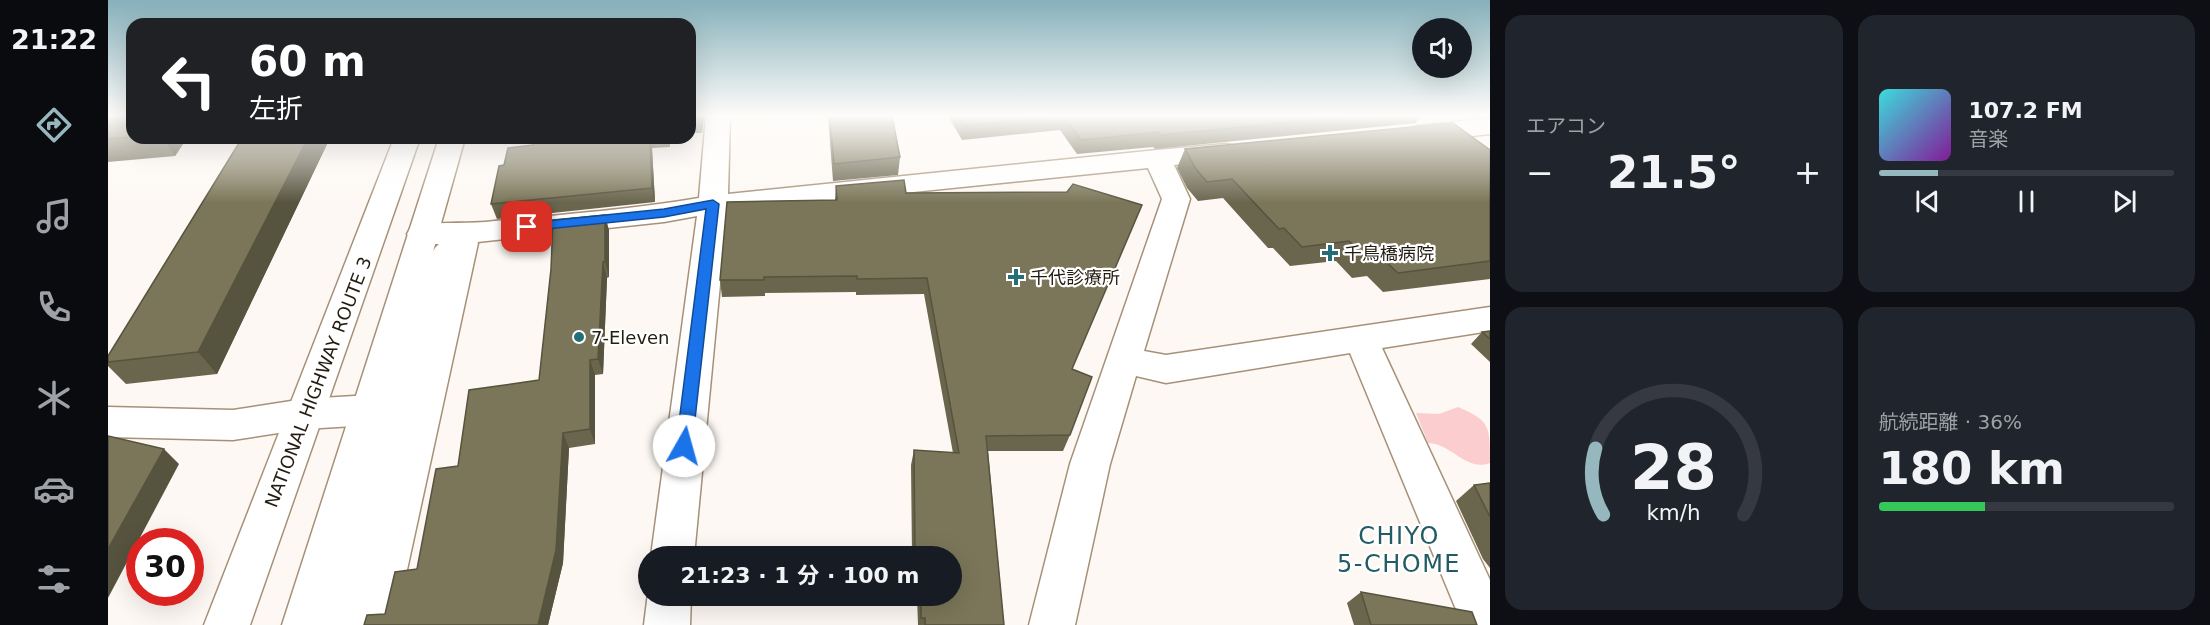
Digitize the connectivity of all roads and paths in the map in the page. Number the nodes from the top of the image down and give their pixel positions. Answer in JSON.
{"nodes":[{"id":1,"x":404,"y":145,"type":"edge"},
{"id":2,"x":450,"y":145,"type":"edge"},
{"id":3,"x":716,"y":145,"type":"edge"},
{"id":4,"x":1252,"y":150,"type":"edge"},
{"id":5,"x":1157,"y":158,"type":"junction"},
{"id":6,"x":713,"y":204,"type":"junction"},
{"id":7,"x":422,"y":234,"type":"junction"},
{"id":8,"x":1490,"y":319,"type":"edge"},
{"id":9,"x":1361,"y":339,"type":"junction"},
{"id":10,"x":1122,"y":360,"type":"junction"},
{"id":11,"x":371,"y":410,"type":"junction"},
{"id":12,"x":304,"y":414,"type":"junction"},
{"id":13,"x":108,"y":422,"type":"edge"},
{"id":14,"x":673,"y":546,"type":"edge"},
{"id":15,"x":668,"y":606,"type":"edge"},
{"id":16,"x":1490,"y":615,"type":"edge"},
{"id":17,"x":227,"y":625,"type":"edge"},
{"id":18,"x":305,"y":625,"type":"edge"},
{"id":19,"x":338,"y":625,"type":"edge"},
{"id":20,"x":376,"y":625,"type":"edge"},
{"id":21,"x":667,"y":625,"type":"edge"},
{"id":22,"x":1052,"y":625,"type":"edge"}],
"edges":[{"from":1,"to":12,"type":"main road","name":"NATIONAL HIGHWAY ROUTE 3"},
{"from":2,"to":7,"type":"main road"},
{"from":3,"to":6,"type":"main road"},
{"from":4,"to":5,"type":"main road"},
{"from":5,"to":6,"type":"main road"},
{"from":5,"to":10,"type":"main road"},
{"from":6,"to":7,"type":"main road"},
{"from":6,"to":14,"type":"main road"},
{"from":7,"to":11,"type":"main road"},
{"from":8,"to":9,"type":"main road"},
{"from":9,"to":10,"type":"main road"},
{"from":9,"to":16,"type":"main road"},
{"from":10,"to":22,"type":"main road"},
{"from":11,"to":12,"type":"main road"},
{"from":11,"to":18,"type":"main road"},
{"from":12,"to":13,"type":"main road"},
{"from":12,"to":17,"type":"main road","name":"NATIONAL HIGHWAY ROUTE 3"},
{"from":15,"to":21,"type":"main road"},
{"from":19,"to":20,"type":"street"}]}
